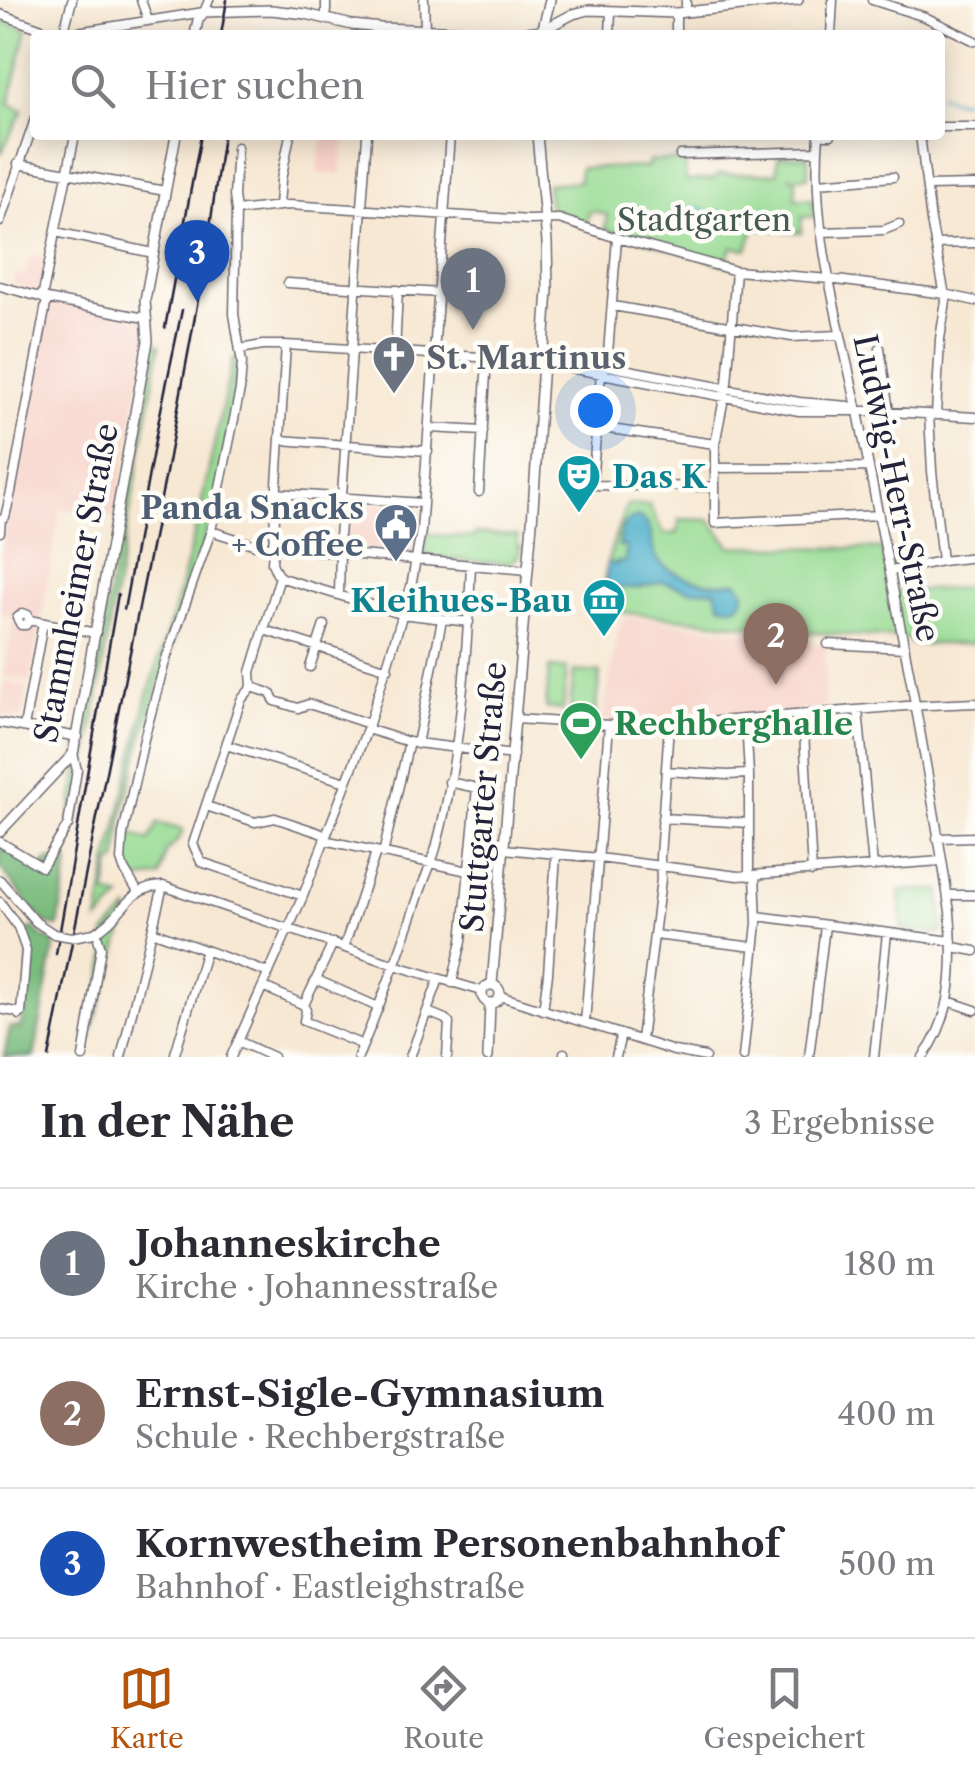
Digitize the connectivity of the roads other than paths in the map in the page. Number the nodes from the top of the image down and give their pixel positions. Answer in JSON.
{"nodes":[{"id":1,"x":72,"y":0,"type":"edge"},
{"id":2,"x":141,"y":0,"type":"edge"},
{"id":3,"x":209,"y":0,"type":"edge"},
{"id":4,"x":326,"y":0,"type":"edge"},
{"id":5,"x":424,"y":0,"type":"edge"},
{"id":6,"x":550,"y":0,"type":"edge"},
{"id":7,"x":686,"y":0,"type":"edge"},
{"id":8,"x":791,"y":0,"type":"edge"},
{"id":9,"x":798,"y":0,"type":"edge"},
{"id":10,"x":832,"y":0,"type":"edge"},
{"id":11,"x":872,"y":0,"type":"edge"},
{"id":12,"x":611,"y":11,"type":"junction"},
{"id":13,"x":204,"y":12,"type":"junction"},
{"id":14,"x":216,"y":12,"type":"junction"},
{"id":15,"x":681,"y":12,"type":"junction"},
{"id":16,"x":0,"y":14,"type":"edge"},
{"id":17,"x":326,"y":18,"type":"junction"},
{"id":18,"x":148,"y":20,"type":"junction"},
{"id":19,"x":46,"y":30,"type":"edge"},
{"id":20,"x":64,"y":30,"type":"edge"},
{"id":21,"x":102,"y":30,"type":"edge"},
{"id":22,"x":198,"y":30,"type":"edge"},
{"id":23,"x":425,"y":30,"type":"joint"},
{"id":24,"x":542,"y":30,"type":"edge"},
{"id":25,"x":546,"y":30,"type":"edge"},
{"id":26,"x":610,"y":30,"type":"edge"},
{"id":27,"x":677,"y":30,"type":"edge"},
{"id":28,"x":831,"y":30,"type":"edge"},
{"id":29,"x":975,"y":42,"type":"edge"},
{"id":30,"x":975,"y":126,"type":"edge"},
{"id":31,"x":945,"y":127,"type":"edge"},
{"id":32,"x":30,"y":133,"type":"edge"},
{"id":33,"x":74,"y":140,"type":"edge"},
{"id":34,"x":175,"y":140,"type":"edge"},
{"id":35,"x":289,"y":140,"type":"edge"},
{"id":36,"x":367,"y":140,"type":"edge"},
{"id":37,"x":450,"y":140,"type":"edge"},
{"id":38,"x":537,"y":140,"type":"edge"},
{"id":39,"x":822,"y":140,"type":"edge"},
{"id":40,"x":921,"y":140,"type":"edge"},
{"id":41,"x":238,"y":147,"type":"dead end"},
{"id":42,"x":817,"y":151,"type":"junction"},
{"id":43,"x":680,"y":155,"type":"dead end"},
{"id":44,"x":18,"y":164,"type":"junction"},
{"id":45,"x":68,"y":173,"type":"junction"},
{"id":46,"x":893,"y":177,"type":"dead end"},
{"id":47,"x":818,"y":184,"type":"junction"},
{"id":48,"x":975,"y":185,"type":"edge"},
{"id":49,"x":927,"y":186,"type":"junction"},
{"id":50,"x":166,"y":191,"type":"junction"},
{"id":51,"x":279,"y":205,"type":"junction"},
{"id":52,"x":363,"y":209,"type":"junction"},
{"id":53,"x":236,"y":211,"type":"junction"},
{"id":54,"x":444,"y":214,"type":"junction"},
{"id":55,"x":545,"y":219,"type":"junction"},
{"id":56,"x":0,"y":222,"type":"edge"},
{"id":57,"x":899,"y":224,"type":"dead end"},
{"id":58,"x":56,"y":232,"type":"junction"},
{"id":59,"x":821,"y":232,"type":"junction"},
{"id":60,"x":617,"y":238,"type":"junction"},
{"id":61,"x":975,"y":242,"type":"edge"},
{"id":62,"x":935,"y":244,"type":"junction"},
{"id":63,"x":153,"y":253,"type":"junction"},
{"id":64,"x":736,"y":271,"type":"junction"},
{"id":65,"x":829,"y":279,"type":"junction"},
{"id":66,"x":288,"y":283,"type":"dead end"},
{"id":67,"x":0,"y":286,"type":"edge"},
{"id":68,"x":357,"y":287,"type":"junction"},
{"id":69,"x":398,"y":290,"type":"junction"},
{"id":70,"x":440,"y":292,"type":"junction"},
{"id":71,"x":945,"y":294,"type":"junction"},
{"id":72,"x":44,"y":299,"type":"junction"},
{"id":73,"x":975,"y":301,"type":"edge"},
{"id":74,"x":612,"y":306,"type":"junction"},
{"id":75,"x":145,"y":318,"type":"junction"},
{"id":76,"x":732,"y":326,"type":"junction"},
{"id":77,"x":840,"y":335,"type":"junction"},
{"id":78,"x":286,"y":345,"type":"junction"},
{"id":79,"x":880,"y":348,"type":"dead end"},
{"id":80,"x":240,"y":349,"type":"junction"},
{"id":81,"x":353,"y":351,"type":"junction"},
{"id":82,"x":395,"y":353,"type":"junction"},
{"id":83,"x":435,"y":355,"type":"junction"},
{"id":84,"x":487,"y":357,"type":"junction"},
{"id":85,"x":543,"y":361,"type":"junction"},
{"id":86,"x":604,"y":369,"type":"junction"},
{"id":87,"x":726,"y":392,"type":"junction"},
{"id":88,"x":858,"y":411,"type":"junction"},
{"id":89,"x":889,"y":412,"type":"junction"},
{"id":90,"x":933,"y":414,"type":"junction"},
{"id":91,"x":975,"y":417,"type":"edge"},
{"id":92,"x":596,"y":427,"type":"junction"},
{"id":93,"x":430,"y":428,"type":"junction"},
{"id":94,"x":483,"y":431,"type":"junction"},
{"id":95,"x":281,"y":440,"type":"junction"},
{"id":96,"x":345,"y":444,"type":"junction"},
{"id":97,"x":715,"y":444,"type":"junction"},
{"id":98,"x":428,"y":451,"type":"junction"},
{"id":99,"x":715,"y":468,"type":"junction"},
{"id":100,"x":870,"y":468,"type":"junction"},
{"id":101,"x":715,"y":487,"type":"junction"},
{"id":102,"x":479,"y":492,"type":"dead end"},
{"id":103,"x":276,"y":493,"type":"junction"},
{"id":104,"x":341,"y":498,"type":"junction"},
{"id":105,"x":423,"y":503,"type":"junction"},
{"id":106,"x":878,"y":516,"type":"junction"},
{"id":107,"x":1,"y":518,"type":"edge"},
{"id":108,"x":211,"y":531,"type":"junction"},
{"id":109,"x":0,"y":532,"type":"edge"},
{"id":110,"x":273,"y":546,"type":"junction"},
{"id":111,"x":339,"y":552,"type":"junction"},
{"id":112,"x":975,"y":558,"type":"edge"},
{"id":113,"x":416,"y":560,"type":"junction"},
{"id":114,"x":942,"y":561,"type":"junction"},
{"id":115,"x":471,"y":565,"type":"junction"},
{"id":116,"x":528,"y":570,"type":"junction"},
{"id":117,"x":891,"y":572,"type":"junction"},
{"id":118,"x":279,"y":580,"type":"dead end"},
{"id":119,"x":339,"y":595,"type":"junction"},
{"id":120,"x":403,"y":614,"type":"junction"},
{"id":121,"x":29,"y":620,"type":"dead end"},
{"id":122,"x":442,"y":620,"type":"junction"},
{"id":123,"x":469,"y":622,"type":"junction"},
{"id":124,"x":43,"y":623,"type":"junction"},
{"id":125,"x":324,"y":625,"type":"dead end"},
{"id":126,"x":264,"y":630,"type":"junction"},
{"id":127,"x":96,"y":633,"type":"junction"},
{"id":128,"x":828,"y":644,"type":"dead end"},
{"id":129,"x":316,"y":647,"type":"junction"},
{"id":130,"x":905,"y":648,"type":"junction"},
{"id":131,"x":310,"y":667,"type":"dead end"},
{"id":132,"x":388,"y":669,"type":"junction"},
{"id":133,"x":252,"y":687,"type":"junction"},
{"id":134,"x":975,"y":703,"type":"edge"},
{"id":135,"x":914,"y":706,"type":"junction"},
{"id":136,"x":858,"y":710,"type":"junction"},
{"id":137,"x":803,"y":715,"type":"junction"},
{"id":138,"x":516,"y":719,"type":"junction"},
{"id":139,"x":746,"y":720,"type":"junction"},
{"id":140,"x":0,"y":723,"type":"edge"},
{"id":141,"x":609,"y":725,"type":"junction"},
{"id":142,"x":669,"y":726,"type":"junction"},
{"id":143,"x":24,"y":727,"type":"junction"},
{"id":144,"x":368,"y":727,"type":"junction"},
{"id":145,"x":78,"y":737,"type":"junction"},
{"id":146,"x":413,"y":743,"type":"junction"},
{"id":147,"x":226,"y":745,"type":"junction"},
{"id":148,"x":455,"y":749,"type":"junction"},
{"id":149,"x":73,"y":754,"type":"junction"},
{"id":150,"x":512,"y":755,"type":"junction"},
{"id":151,"x":666,"y":771,"type":"junction"},
{"id":152,"x":749,"y":774,"type":"junction"},
{"id":153,"x":346,"y":782,"type":"junction"},
{"id":154,"x":449,"y":782,"type":"junction"},
{"id":155,"x":206,"y":806,"type":"junction"},
{"id":156,"x":662,"y":818,"type":"junction"},
{"id":157,"x":749,"y":823,"type":"junction"},
{"id":158,"x":0,"y":832,"type":"edge"},
{"id":159,"x":325,"y":838,"type":"junction"},
{"id":160,"x":937,"y":838,"type":"junction"},
{"id":161,"x":975,"y":838,"type":"edge"},
{"id":162,"x":0,"y":842,"type":"edge"},
{"id":163,"x":504,"y":849,"type":"junction"},
{"id":164,"x":380,"y":853,"type":"junction"},
{"id":165,"x":556,"y":855,"type":"junction"},
{"id":166,"x":599,"y":858,"type":"junction"},
{"id":167,"x":941,"y":862,"type":"junction"},
{"id":168,"x":430,"y":864,"type":"junction"},
{"id":169,"x":873,"y":866,"type":"junction"},
{"id":170,"x":660,"y":867,"type":"junction"},
{"id":171,"x":468,"y":871,"type":"junction"},
{"id":172,"x":812,"y":872,"type":"junction"},
{"id":173,"x":752,"y":875,"type":"junction"},
{"id":174,"x":0,"y":880,"type":"edge"},
{"id":175,"x":163,"y":886,"type":"junction"},
{"id":176,"x":138,"y":892,"type":"junction"},
{"id":177,"x":948,"y":895,"type":"junction"},
{"id":178,"x":975,"y":895,"type":"edge"},
{"id":179,"x":302,"y":896,"type":"junction"},
{"id":180,"x":0,"y":902,"type":"edge"},
{"id":181,"x":757,"y":916,"type":"junction"},
{"id":182,"x":826,"y":926,"type":"junction"},
{"id":183,"x":289,"y":928,"type":"junction"},
{"id":184,"x":152,"y":931,"type":"junction"},
{"id":185,"x":95,"y":932,"type":"junction"},
{"id":186,"x":888,"y":934,"type":"junction"},
{"id":187,"x":655,"y":935,"type":"junction"},
{"id":188,"x":333,"y":942,"type":"junction"},
{"id":189,"x":953,"y":944,"type":"junction"},
{"id":190,"x":344,"y":946,"type":"junction"},
{"id":191,"x":754,"y":947,"type":"junction"},
{"id":192,"x":206,"y":950,"type":"junction"},
{"id":193,"x":975,"y":951,"type":"edge"},
{"id":194,"x":395,"y":965,"type":"junction"},
{"id":195,"x":270,"y":973,"type":"junction"},
{"id":196,"x":439,"y":979,"type":"junction"},
{"id":197,"x":317,"y":980,"type":"junction"},
{"id":198,"x":452,"y":983,"type":"junction"},
{"id":199,"x":492,"y":984,"type":"junction"},
{"id":200,"x":264,"y":987,"type":"junction"},
{"id":201,"x":482,"y":991,"type":"junction"},
{"id":202,"x":500,"y":996,"type":"junction"},
{"id":203,"x":948,"y":1001,"type":"junction"},
{"id":204,"x":490,"y":1003,"type":"junction"},
{"id":205,"x":304,"y":1005,"type":"junction"},
{"id":206,"x":378,"y":1007,"type":"junction"},
{"id":207,"x":0,"y":1009,"type":"edge"},
{"id":208,"x":543,"y":1010,"type":"junction"},
{"id":209,"x":975,"y":1010,"type":"edge"},
{"id":210,"x":428,"y":1012,"type":"junction"},
{"id":211,"x":584,"y":1023,"type":"junction"},
{"id":212,"x":622,"y":1034,"type":"junction"},
{"id":213,"x":641,"y":1040,"type":"junction"},
{"id":214,"x":238,"y":1041,"type":"junction"},
{"id":215,"x":363,"y":1046,"type":"junction"},
{"id":216,"x":83,"y":1057,"type":"edge"},
{"id":217,"x":122,"y":1057,"type":"edge"},
{"id":218,"x":174,"y":1057,"type":"edge"},
{"id":219,"x":232,"y":1057,"type":"edge"},
{"id":220,"x":273,"y":1057,"type":"edge"},
{"id":221,"x":358,"y":1057,"type":"edge"},
{"id":222,"x":410,"y":1057,"type":"edge"},
{"id":223,"x":447,"y":1057,"type":"edge"},
{"id":224,"x":488,"y":1057,"type":"edge"},
{"id":225,"x":616,"y":1057,"type":"edge"},
{"id":226,"x":705,"y":1057,"type":"edge"},
{"id":227,"x":743,"y":1057,"type":"edge"},
{"id":228,"x":809,"y":1057,"type":"edge"},
{"id":229,"x":874,"y":1057,"type":"edge"},
{"id":230,"x":924,"y":1057,"type":"edge"}],
"edges":[{"from":1,"to":20,"type":"street"},
{"from":2,"to":18,"type":"street"},
{"from":3,"to":13,"type":"street"},
{"from":3,"to":14,"type":"street"},
{"from":4,"to":17,"type":"street"},
{"from":5,"to":23,"type":"street"},
{"from":6,"to":24,"type":"main road"},
{"from":7,"to":15,"type":"street"},
{"from":8,"to":9,"type":"main road"},
{"from":8,"to":15,"type":"main road"},
{"from":10,"to":28,"type":"street"},
{"from":11,"to":29,"type":"street"},
{"from":12,"to":15,"type":"main road"},
{"from":12,"to":25,"type":"main road"},
{"from":12,"to":26,"type":"street"},
{"from":13,"to":14,"type":"main road"},
{"from":13,"to":18,"type":"street"},
{"from":13,"to":22,"type":"main road"},
{"from":14,"to":17,"type":"main road"},
{"from":15,"to":27,"type":"street"},
{"from":16,"to":19,"type":"street"},
{"from":17,"to":23,"type":"main road"},
{"from":18,"to":21,"type":"street"},
{"from":30,"to":31,"type":"street"},
{"from":32,"to":44,"type":"street"},
{"from":33,"to":45,"type":"street"},
{"from":34,"to":50,"type":"main road","name":"Stammheimer Straße"},
{"from":35,"to":51,"type":"street"},
{"from":36,"to":52,"type":"street"},
{"from":37,"to":54,"type":"street"},
{"from":38,"to":55,"type":"main road","name":"Stuttgarter Straße"},
{"from":39,"to":42,"type":"street","name":"Ludwig-Herr-Straße"},
{"from":40,"to":49,"type":"street"},
{"from":41,"to":53,"type":"street"},
{"from":42,"to":43,"type":"street"},
{"from":42,"to":47,"type":"street","name":"Ludwig-Herr-Straße"},
{"from":44,"to":45,"type":"street"},
{"from":44,"to":56,"type":"street"},
{"from":45,"to":50,"type":"street"},
{"from":45,"to":58,"type":"street"},
{"from":46,"to":47,"type":"street"},
{"from":47,"to":59,"type":"street","name":"Ludwig-Herr-Straße"},
{"from":48,"to":49,"type":"street"},
{"from":49,"to":62,"type":"street"},
{"from":50,"to":63,"type":"main road","name":"Stammheimer Straße"},
{"from":51,"to":52,"type":"street"},
{"from":51,"to":53,"type":"street"},
{"from":52,"to":54,"type":"street"},
{"from":52,"to":68,"type":"street"},
{"from":53,"to":80,"type":"street"},
{"from":54,"to":55,"type":"street"},
{"from":54,"to":70,"type":"street"},
{"from":55,"to":60,"type":"street"},
{"from":55,"to":85,"type":"main road","name":"Stuttgarter Straße"},
{"from":57,"to":59,"type":"street"},
{"from":58,"to":63,"type":"street"},
{"from":58,"to":72,"type":"street"},
{"from":59,"to":65,"type":"street","name":"Ludwig-Herr-Straße"},
{"from":60,"to":64,"type":"street"},
{"from":60,"to":74,"type":"street"},
{"from":61,"to":62,"type":"street"},
{"from":62,"to":71,"type":"street"},
{"from":63,"to":75,"type":"main road","name":"Stammheimer Straße"},
{"from":64,"to":65,"type":"street"},
{"from":64,"to":76,"type":"street"},
{"from":65,"to":71,"type":"street"},
{"from":65,"to":77,"type":"street","name":"Ludwig-Herr-Straße"},
{"from":66,"to":68,"type":"street"},
{"from":67,"to":72,"type":"street"},
{"from":68,"to":69,"type":"street"},
{"from":68,"to":81,"type":"street"},
{"from":69,"to":70,"type":"street"},
{"from":69,"to":82,"type":"street"},
{"from":70,"to":83,"type":"street"},
{"from":71,"to":73,"type":"street"},
{"from":71,"to":90,"type":"street"},
{"from":72,"to":75,"type":"street"},
{"from":72,"to":107,"type":"street"},
{"from":74,"to":76,"type":"street"},
{"from":74,"to":86,"type":"street"},
{"from":75,"to":127,"type":"main road","name":"Stammheimer Straße"},
{"from":76,"to":77,"type":"street"},
{"from":76,"to":87,"type":"street"},
{"from":77,"to":88,"type":"street","name":"Ludwig-Herr-Straße"},
{"from":78,"to":80,"type":"street"},
{"from":78,"to":81,"type":"street"},
{"from":78,"to":95,"type":"street"},
{"from":79,"to":89,"type":"street"},
{"from":80,"to":108,"type":"street"},
{"from":81,"to":82,"type":"street"},
{"from":81,"to":96,"type":"street"},
{"from":82,"to":83,"type":"street"},
{"from":83,"to":84,"type":"street"},
{"from":83,"to":93,"type":"street"},
{"from":84,"to":85,"type":"street"},
{"from":84,"to":94,"type":"street"},
{"from":85,"to":86,"type":"street"},
{"from":85,"to":116,"type":"main road","name":"Stuttgarter Straße"},
{"from":86,"to":87,"type":"street"},
{"from":86,"to":92,"type":"street"},
{"from":87,"to":88,"type":"street"},
{"from":87,"to":97,"type":"street"},
{"from":88,"to":89,"type":"street"},
{"from":88,"to":100,"type":"street","name":"Ludwig-Herr-Straße"},
{"from":89,"to":90,"type":"street"},
{"from":90,"to":91,"type":"street"},
{"from":90,"to":114,"type":"street"},
{"from":92,"to":97,"type":"street"},
{"from":92,"to":101,"type":"street"},
{"from":93,"to":94,"type":"street"},
{"from":93,"to":98,"type":"street"},
{"from":94,"to":102,"type":"street"},
{"from":95,"to":96,"type":"street"},
{"from":95,"to":103,"type":"street"},
{"from":96,"to":98,"type":"street"},
{"from":96,"to":104,"type":"street"},
{"from":97,"to":99,"type":"street"},
{"from":98,"to":105,"type":"street"},
{"from":99,"to":100,"type":"street"},
{"from":99,"to":101,"type":"street"},
{"from":100,"to":106,"type":"street","name":"Ludwig-Herr-Straße"},
{"from":101,"to":106,"type":"street"},
{"from":103,"to":104,"type":"street"},
{"from":103,"to":110,"type":"street"},
{"from":104,"to":105,"type":"street"},
{"from":104,"to":111,"type":"street"},
{"from":105,"to":113,"type":"street"},
{"from":106,"to":117,"type":"street","name":"Ludwig-Herr-Straße"},
{"from":107,"to":109,"type":"street"},
{"from":108,"to":110,"type":"street"},
{"from":108,"to":176,"type":"street"},
{"from":110,"to":111,"type":"street"},
{"from":110,"to":119,"type":"street"},
{"from":111,"to":113,"type":"street"},
{"from":111,"to":119,"type":"street"},
{"from":112,"to":114,"type":"street"},
{"from":113,"to":115,"type":"street"},
{"from":113,"to":120,"type":"street"},
{"from":114,"to":117,"type":"street"},
{"from":115,"to":116,"type":"street"},
{"from":115,"to":123,"type":"street"},
{"from":116,"to":138,"type":"main road","name":"Stuttgarter Straße"},
{"from":117,"to":130,"type":"street","name":"Ludwig-Herr-Straße"},
{"from":118,"to":126,"type":"street"},
{"from":119,"to":120,"type":"street"},
{"from":120,"to":122,"type":"street"},
{"from":120,"to":132,"type":"street"},
{"from":121,"to":124,"type":"street"},
{"from":122,"to":123,"type":"street"},
{"from":122,"to":146,"type":"street"},
{"from":123,"to":148,"type":"street"},
{"from":124,"to":127,"type":"street"},
{"from":124,"to":143,"type":"street"},
{"from":125,"to":129,"type":"street"},
{"from":126,"to":129,"type":"street"},
{"from":126,"to":133,"type":"street"},
{"from":127,"to":145,"type":"main road","name":"Stammheimer Straße"},
{"from":128,"to":130,"type":"street"},
{"from":129,"to":131,"type":"street"},
{"from":129,"to":132,"type":"street"},
{"from":130,"to":135,"type":"street","name":"Ludwig-Herr-Straße"},
{"from":132,"to":144,"type":"street"},
{"from":133,"to":144,"type":"street"},
{"from":133,"to":147,"type":"street"},
{"from":134,"to":135,"type":"street"},
{"from":135,"to":136,"type":"street"},
{"from":135,"to":160,"type":"street","name":"Ludwig-Herr-Straße"},
{"from":136,"to":137,"type":"street"},
{"from":136,"to":169,"type":"street"},
{"from":137,"to":139,"type":"street"},
{"from":137,"to":172,"type":"street"},
{"from":138,"to":141,"type":"street"},
{"from":138,"to":150,"type":"main road","name":"Stuttgarter Straße"},
{"from":139,"to":142,"type":"street"},
{"from":139,"to":152,"type":"street"},
{"from":140,"to":143,"type":"street"},
{"from":141,"to":142,"type":"street"},
{"from":141,"to":166,"type":"street"},
{"from":142,"to":151,"type":"street"},
{"from":143,"to":145,"type":"street"},
{"from":144,"to":146,"type":"street"},
{"from":144,"to":153,"type":"street"},
{"from":145,"to":149,"type":"main road","name":"Stammheimer Straße"},
{"from":146,"to":148,"type":"street"},
{"from":146,"to":164,"type":"street"},
{"from":147,"to":153,"type":"street"},
{"from":147,"to":155,"type":"street"},
{"from":148,"to":150,"type":"street"},
{"from":148,"to":154,"type":"street"},
{"from":149,"to":158,"type":"main road","name":"Stammheimer Straße"},
{"from":149,"to":162,"type":"street"},
{"from":150,"to":163,"type":"main road","name":"Stuttgarter Straße"},
{"from":151,"to":152,"type":"street"},
{"from":151,"to":156,"type":"street"},
{"from":152,"to":157,"type":"street"},
{"from":153,"to":159,"type":"street"},
{"from":154,"to":168,"type":"street"},
{"from":154,"to":171,"type":"street"},
{"from":155,"to":159,"type":"street"},
{"from":155,"to":179,"type":"street"},
{"from":156,"to":157,"type":"street"},
{"from":156,"to":170,"type":"street"},
{"from":157,"to":173,"type":"street"},
{"from":159,"to":164,"type":"street"},
{"from":159,"to":179,"type":"street"},
{"from":160,"to":161,"type":"street"},
{"from":160,"to":167,"type":"street","name":"Ludwig-Herr-Straße"},
{"from":163,"to":165,"type":"street"},
{"from":163,"to":199,"type":"main road","name":"Stuttgarter Straße"},
{"from":164,"to":168,"type":"street"},
{"from":164,"to":190,"type":"street"},
{"from":165,"to":166,"type":"street"},
{"from":165,"to":208,"type":"street"},
{"from":166,"to":170,"type":"street"},
{"from":166,"to":211,"type":"street"},
{"from":167,"to":169,"type":"street"},
{"from":167,"to":177,"type":"street","name":"Ludwig-Herr-Straße"},
{"from":168,"to":171,"type":"street"},
{"from":168,"to":194,"type":"street"},
{"from":169,"to":172,"type":"street"},
{"from":170,"to":173,"type":"street"},
{"from":170,"to":187,"type":"street"},
{"from":171,"to":198,"type":"street"},
{"from":172,"to":173,"type":"street"},
{"from":173,"to":181,"type":"street"},
{"from":174,"to":185,"type":"street","bridge":true},
{"from":175,"to":176,"type":"street"},
{"from":175,"to":183,"type":"street"},
{"from":175,"to":184,"type":"street"},
{"from":176,"to":185,"type":"street"},
{"from":177,"to":178,"type":"street"},
{"from":177,"to":189,"type":"street","name":"Ludwig-Herr-Straße"},
{"from":179,"to":183,"type":"street"},
{"from":180,"to":207,"type":"street"},
{"from":181,"to":182,"type":"street"},
{"from":181,"to":191,"type":"street"},
{"from":182,"to":186,"type":"street"},
{"from":182,"to":228,"type":"street"},
{"from":183,"to":188,"type":"street"},
{"from":183,"to":195,"type":"street"},
{"from":184,"to":192,"type":"street"},
{"from":184,"to":217,"type":"street"},
{"from":185,"to":216,"type":"street"},
{"from":186,"to":189,"type":"street"},
{"from":186,"to":229,"type":"street"},
{"from":187,"to":191,"type":"street"},
{"from":187,"to":213,"type":"street"},
{"from":188,"to":190,"type":"street"},
{"from":188,"to":197,"type":"street"},
{"from":189,"to":193,"type":"street"},
{"from":189,"to":203,"type":"street","name":"Ludwig-Herr-Straße"},
{"from":190,"to":194,"type":"street"},
{"from":191,"to":227,"type":"street"},
{"from":192,"to":195,"type":"street"},
{"from":192,"to":218,"type":"street"},
{"from":194,"to":196,"type":"street"},
{"from":194,"to":206,"type":"street"},
{"from":195,"to":200,"type":"street"},
{"from":196,"to":198,"type":"street"},
{"from":196,"to":210,"type":"street"},
{"from":197,"to":205,"type":"street"},
{"from":197,"to":206,"type":"street"},
{"from":198,"to":201,"type":"street"},
{"from":199,"to":201,"type":"main road"},
{"from":199,"to":202,"type":"main road"},
{"from":200,"to":205,"type":"street"},
{"from":200,"to":214,"type":"street"},
{"from":201,"to":204,"type":"main road"},
{"from":202,"to":204,"type":"main road"},
{"from":202,"to":208,"type":"street"},
{"from":203,"to":209,"type":"street"},
{"from":203,"to":230,"type":"street","name":"Ludwig-Herr-Straße"},
{"from":204,"to":224,"type":"main road"},
{"from":205,"to":215,"type":"street"},
{"from":206,"to":215,"type":"street"},
{"from":208,"to":211,"type":"street"},
{"from":210,"to":222,"type":"street"},
{"from":210,"to":223,"type":"street"},
{"from":211,"to":212,"type":"street"},
{"from":212,"to":213,"type":"street"},
{"from":212,"to":225,"type":"street"},
{"from":213,"to":226,"type":"street"},
{"from":214,"to":219,"type":"street"},
{"from":214,"to":220,"type":"street"},
{"from":215,"to":221,"type":"street"}]}
